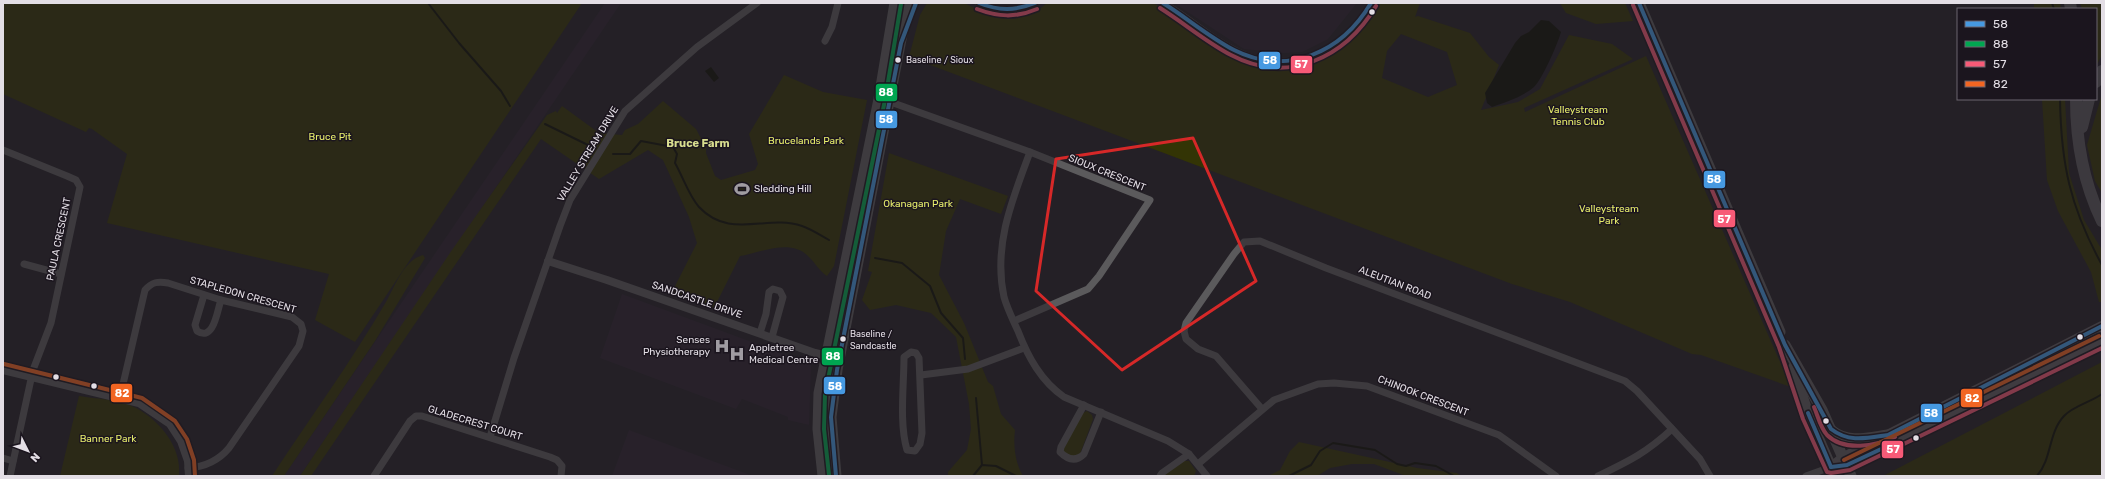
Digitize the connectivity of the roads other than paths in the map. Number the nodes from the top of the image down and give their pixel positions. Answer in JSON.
{"nodes":[{"id":1,"x":757,"y":3,"type":"edge"},
{"id":2,"x":838,"y":3,"type":"edge"},
{"id":3,"x":895,"y":3,"type":"edge"},
{"id":4,"x":908,"y":3,"type":"edge"},
{"id":5,"x":916,"y":3,"type":"edge"},
{"id":6,"x":979,"y":3,"type":"edge"},
{"id":7,"x":1035,"y":3,"type":"edge"},
{"id":8,"x":1163,"y":3,"type":"edge"},
{"id":9,"x":1371,"y":3,"type":"edge"},
{"id":10,"x":1639,"y":3,"type":"edge"},
{"id":11,"x":825,"y":41,"type":"dead end"},
{"id":12,"x":901,"y":43,"type":"junction"},
{"id":13,"x":2102,"y":71,"type":"edge"},
{"id":14,"x":2097,"y":80,"type":"edge"},
{"id":15,"x":885,"y":100,"type":"junction"},
{"id":16,"x":2076,"y":100,"type":"edge"},
{"id":17,"x":2089,"y":100,"type":"edge"},
{"id":18,"x":3,"y":150,"type":"edge"},
{"id":19,"x":1030,"y":152,"type":"junction"},
{"id":20,"x":2080,"y":154,"type":"junction"},
{"id":21,"x":2102,"y":221,"type":"edge"},
{"id":22,"x":548,"y":261,"type":"junction"},
{"id":23,"x":24,"y":264,"type":"dead end"},
{"id":24,"x":61,"y":274,"type":"junction"},
{"id":25,"x":204,"y":295,"type":"junction"},
{"id":26,"x":221,"y":300,"type":"junction"},
{"id":27,"x":1014,"y":321,"type":"junction"},
{"id":28,"x":2102,"y":326,"type":"edge"},
{"id":29,"x":1780,"y":332,"type":"joint"},
{"id":30,"x":760,"y":333,"type":"junction"},
{"id":31,"x":772,"y":337,"type":"junction"},
{"id":32,"x":2102,"y":341,"type":"edge"},
{"id":33,"x":1785,"y":345,"type":"junction"},
{"id":34,"x":1024,"y":348,"type":"junction"},
{"id":35,"x":826,"y":356,"type":"junction"},
{"id":36,"x":839,"y":359,"type":"junction"},
{"id":37,"x":3,"y":370,"type":"edge"},
{"id":38,"x":921,"y":375,"type":"junction"},
{"id":39,"x":31,"y":377,"type":"junction"},
{"id":40,"x":120,"y":397,"type":"junction"},
{"id":41,"x":1084,"y":405,"type":"junction"},
{"id":42,"x":1262,"y":409,"type":"junction"},
{"id":43,"x":1100,"y":412,"type":"junction"},
{"id":44,"x":1672,"y":429,"type":"junction"},
{"id":45,"x":1831,"y":429,"type":"junction"},
{"id":46,"x":1888,"y":435,"type":"junction"},
{"id":47,"x":490,"y":438,"type":"junction"},
{"id":48,"x":1189,"y":454,"type":"junction"},
{"id":49,"x":3,"y":458,"type":"edge"},
{"id":50,"x":13,"y":461,"type":"junction"},
{"id":51,"x":1845,"y":461,"type":"junction"},
{"id":52,"x":1198,"y":464,"type":"junction"},
{"id":53,"x":188,"y":472,"type":"edge"},
{"id":54,"x":1833,"y":472,"type":"edge"},
{"id":55,"x":1204,"y":475,"type":"edge"},
{"id":56,"x":10,"y":476,"type":"edge"},
{"id":57,"x":374,"y":476,"type":"edge"},
{"id":58,"x":561,"y":476,"type":"edge"},
{"id":59,"x":823,"y":476,"type":"edge"},
{"id":60,"x":836,"y":476,"type":"edge"},
{"id":61,"x":1160,"y":476,"type":"edge"},
{"id":62,"x":1556,"y":476,"type":"edge"},
{"id":63,"x":1598,"y":476,"type":"edge"},
{"id":64,"x":1710,"y":476,"type":"edge"},
{"id":65,"x":1806,"y":476,"type":"edge"},
{"id":66,"x":1851,"y":476,"type":"edge"}],
"edges":[{"from":1,"to":22,"type":"street","name":"VALLEY STREAM DRIVE"},
{"from":2,"to":11,"type":"street"},
{"from":3,"to":15,"type":"main road"},
{"from":4,"to":12,"type":"main road"},
{"from":5,"to":12,"type":"main road"},
{"from":6,"to":7,"type":"street"},
{"from":8,"to":9,"type":"street"},
{"from":10,"to":29,"type":"main road"},
{"from":12,"to":15,"type":"main road"},
{"from":13,"to":14,"type":"highway"},
{"from":15,"to":19,"type":"street","name":"SIOUX CRESCENT"},
{"from":15,"to":35,"type":"main road"},
{"from":15,"to":36,"type":"main road"},
{"from":16,"to":20,"type":"highway"},
{"from":17,"to":20,"type":"highway"},
{"from":18,"to":24,"type":"street","name":"PAULA CRESCENT"},
{"from":19,"to":27,"type":"street"},
{"from":19,"to":27,"type":"street","name":"SIOUX CRESCENT"},
{"from":20,"to":21,"type":"highway"},
{"from":22,"to":30,"type":"street","name":"SANDCASTLE DRIVE"},
{"from":22,"to":47,"type":"street","name":"VALLEY STREAM DRIVE"},
{"from":23,"to":24,"type":"street"},
{"from":24,"to":39,"type":"street","name":"PAULA CRESCENT"},
{"from":25,"to":26,"type":"street","name":"STAPLEDON CRESCENT"},
{"from":25,"to":26,"type":"street"},
{"from":25,"to":40,"type":"street","name":"STAPLEDON CRESCENT"},
{"from":26,"to":53,"type":"street","name":"STAPLEDON CRESCENT"},
{"from":27,"to":34,"type":"street"},
{"from":28,"to":46,"type":"main road"},
{"from":29,"to":33,"type":"main road"},
{"from":30,"to":31,"type":"street","name":"SANDCASTLE DRIVE"},
{"from":30,"to":31,"type":"street"},
{"from":31,"to":35,"type":"street","name":"SANDCASTLE DRIVE"},
{"from":32,"to":51,"type":"main road"},
{"from":33,"to":45,"type":"main road"},
{"from":33,"to":54,"type":"main road"},
{"from":34,"to":38,"type":"street"},
{"from":34,"to":41,"type":"street"},
{"from":35,"to":36,"type":"street","name":"SANDCASTLE DRIVE"},
{"from":35,"to":59,"type":"main road"},
{"from":36,"to":60,"type":"main road"},
{"from":37,"to":39,"type":"street"},
{"from":38,"to":38,"type":"street"},
{"from":39,"to":40,"type":"street"},
{"from":39,"to":50,"type":"street","name":"PAULA CRESCENT"},
{"from":40,"to":53,"type":"street"},
{"from":41,"to":43,"type":"street"},
{"from":41,"to":43,"type":"street"},
{"from":42,"to":44,"type":"street","name":"ALEUTIAN ROAD"},
{"from":42,"to":52,"type":"street","name":"CHINOOK CRESCENT"},
{"from":42,"to":62,"type":"street","name":"CHINOOK CRESCENT"},
{"from":43,"to":48,"type":"street"},
{"from":44,"to":63,"type":"street"},
{"from":44,"to":64,"type":"street","name":"ALEUTIAN ROAD"},
{"from":45,"to":46,"type":"main road"},
{"from":45,"to":51,"type":"main road"},
{"from":46,"to":51,"type":"main road"},
{"from":47,"to":57,"type":"street","name":"GLADECREST COURT"},
{"from":47,"to":58,"type":"street","name":"GLADECREST COURT"},
{"from":48,"to":52,"type":"street"},
{"from":48,"to":61,"type":"street"},
{"from":49,"to":50,"type":"street"},
{"from":50,"to":56,"type":"street","name":"PAULA CRESCENT"},
{"from":51,"to":54,"type":"main road"},
{"from":51,"to":66,"type":"main road"},
{"from":52,"to":55,"type":"street"},
{"from":54,"to":65,"type":"street"}]}
